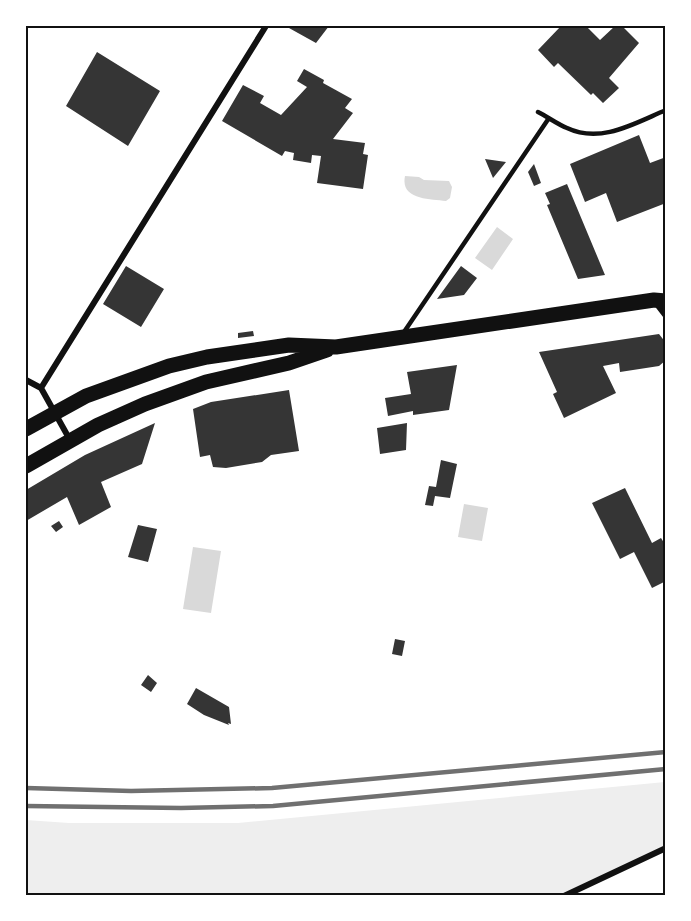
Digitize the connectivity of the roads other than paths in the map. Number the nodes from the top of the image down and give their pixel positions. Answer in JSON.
{"nodes":[{"id":1,"x":266,"y":26,"type":"edge"},
{"id":2,"x":666,"y":110,"type":"edge"},
{"id":3,"x":538,"y":112,"type":"dead end"},
{"id":4,"x":549,"y":118,"type":"junction"},
{"id":5,"x":660,"y":300,"type":"edge"},
{"id":6,"x":666,"y":316,"type":"edge"},
{"id":7,"x":401,"y":337,"type":"junction"},
{"id":8,"x":336,"y":347,"type":"junction"},
{"id":9,"x":26,"y":380,"type":"edge"},
{"id":10,"x":41,"y":388,"type":"junction"},
{"id":11,"x":55,"y":412,"type":"junction"},
{"id":12,"x":26,"y":429,"type":"edge"},
{"id":13,"x":70,"y":440,"type":"junction"},
{"id":14,"x":26,"y":466,"type":"edge"},
{"id":15,"x":666,"y":848,"type":"edge"},
{"id":16,"x":564,"y":896,"type":"edge"}],
"edges":[{"from":1,"to":10,"type":"street"},
{"from":2,"to":4,"type":"lane"},
{"from":3,"to":4,"type":"lane"},
{"from":4,"to":7,"type":"lane"},
{"from":5,"to":6,"type":"street"},
{"from":5,"to":7,"type":"main road"},
{"from":7,"to":8,"type":"main road"},
{"from":8,"to":11,"type":"main road"},
{"from":8,"to":13,"type":"main road"},
{"from":9,"to":10,"type":"street"},
{"from":10,"to":11,"type":"street"},
{"from":11,"to":12,"type":"main road"},
{"from":11,"to":13,"type":"street"},
{"from":13,"to":14,"type":"main road"},
{"from":15,"to":16,"type":"street"}]}
